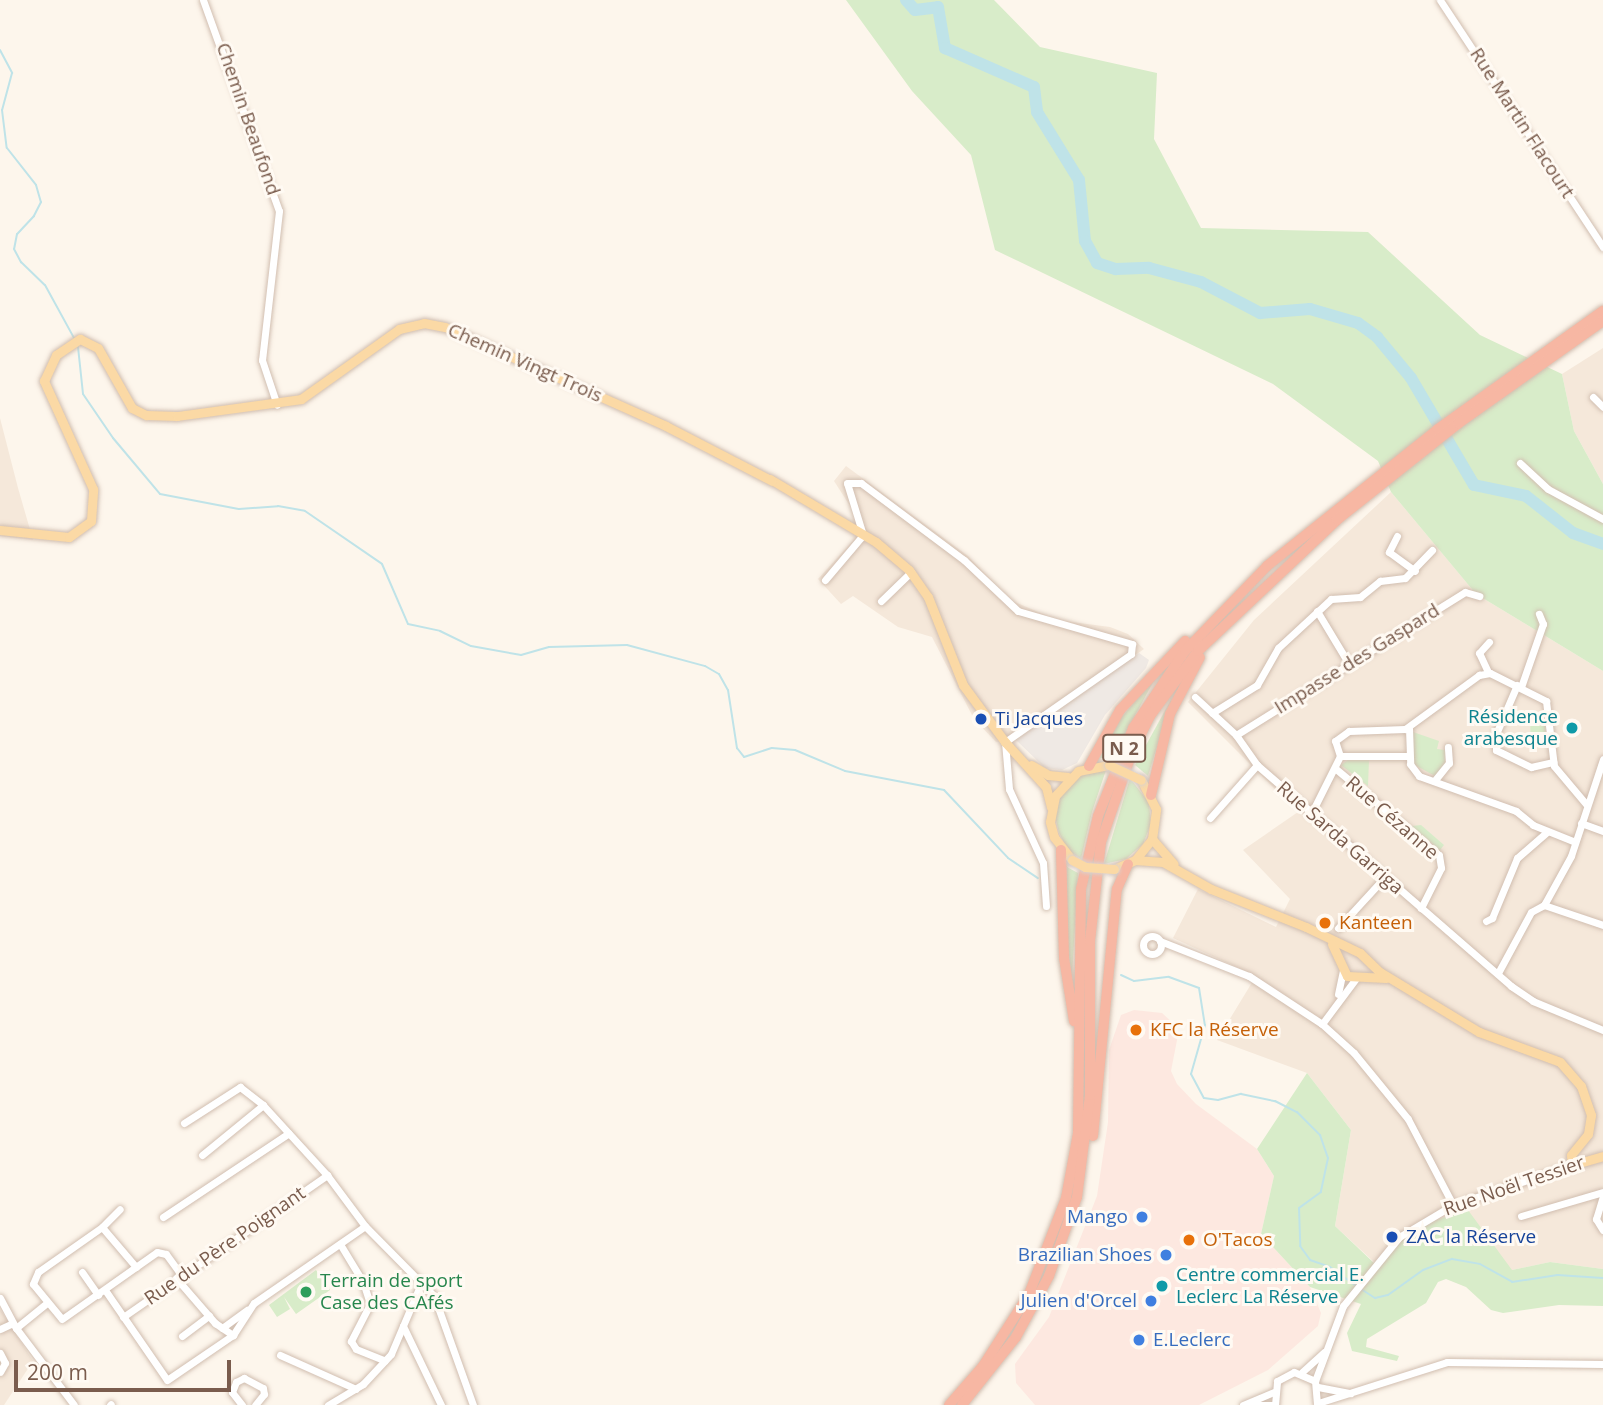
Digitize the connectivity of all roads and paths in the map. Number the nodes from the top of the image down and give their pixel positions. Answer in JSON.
{"nodes":[{"id":1,"x":203,"y":0,"type":"edge"},
{"id":2,"x":1440,"y":0,"type":"edge"},
{"id":3,"x":1603,"y":247,"type":"edge"},
{"id":4,"x":1603,"y":311,"type":"edge"},
{"id":5,"x":1603,"y":321,"type":"edge"},
{"id":6,"x":1558,"y":346,"type":"junction"},
{"id":7,"x":1593,"y":397,"type":"dead end"},
{"id":8,"x":277,"y":405,"type":"junction"},
{"id":9,"x":1603,"y":407,"type":"edge"},
{"id":10,"x":1520,"y":463,"type":"dead end"},
{"id":11,"x":1333,"y":517,"type":"junction"},
{"id":12,"x":1603,"y":519,"type":"edge"},
{"id":13,"x":0,"y":530,"type":"edge"},
{"id":14,"x":863,"y":535,"type":"junction"},
{"id":15,"x":1397,"y":536,"type":"dead end"},
{"id":16,"x":1432,"y":551,"type":"dead end"},
{"id":17,"x":1267,"y":566,"type":"junction"},
{"id":18,"x":1415,"y":571,"type":"junction"},
{"id":19,"x":911,"y":572,"type":"junction"},
{"id":20,"x":825,"y":580,"type":"dead end"},
{"id":21,"x":1479,"y":596,"type":"dead end"},
{"id":22,"x":881,"y":601,"type":"dead end"},
{"id":23,"x":1317,"y":611,"type":"junction"},
{"id":24,"x":1539,"y":614,"type":"dead end"},
{"id":25,"x":1230,"y":620,"type":"junction"},
{"id":26,"x":1489,"y":642,"type":"dead end"},
{"id":27,"x":1349,"y":664,"type":"junction"},
{"id":28,"x":1488,"y":672,"type":"junction"},
{"id":29,"x":1519,"y":686,"type":"junction"},
{"id":30,"x":1195,"y":697,"type":"dead end"},
{"id":31,"x":1212,"y":713,"type":"junction"},
{"id":32,"x":1409,"y":727,"type":"junction"},
{"id":33,"x":1236,"y":735,"type":"junction"},
{"id":34,"x":1005,"y":742,"type":"junction"},
{"id":35,"x":1448,"y":747,"type":"dead end"},
{"id":36,"x":1018,"y":755,"type":"junction"},
{"id":37,"x":1340,"y":756,"type":"junction"},
{"id":38,"x":1409,"y":756,"type":"junction"},
{"id":39,"x":1603,"y":759,"type":"edge"},
{"id":40,"x":1553,"y":762,"type":"junction"},
{"id":41,"x":1257,"y":765,"type":"junction"},
{"id":42,"x":1089,"y":766,"type":"junction"},
{"id":43,"x":1336,"y":769,"type":"junction"},
{"id":44,"x":1068,"y":777,"type":"junction"},
{"id":45,"x":1435,"y":780,"type":"junction"},
{"id":46,"x":1152,"y":794,"type":"junction"},
{"id":47,"x":1586,"y":804,"type":"junction"},
{"id":48,"x":1051,"y":807,"type":"junction"},
{"id":49,"x":1311,"y":814,"type":"junction"},
{"id":50,"x":1210,"y":818,"type":"dead end"},
{"id":51,"x":1581,"y":823,"type":"junction"},
{"id":52,"x":1603,"y":831,"type":"edge"},
{"id":53,"x":1547,"y":832,"type":"junction"},
{"id":54,"x":1152,"y":839,"type":"junction"},
{"id":55,"x":1575,"y":842,"type":"junction"},
{"id":56,"x":1061,"y":850,"type":"junction"},
{"id":57,"x":1131,"y":862,"type":"junction"},
{"id":58,"x":1181,"y":870,"type":"junction"},
{"id":59,"x":1384,"y":877,"type":"junction"},
{"id":60,"x":1544,"y":905,"type":"junction"},
{"id":61,"x":1046,"y":906,"type":"dead end"},
{"id":62,"x":1421,"y":908,"type":"junction"},
{"id":63,"x":1486,"y":920,"type":"dead end"},
{"id":64,"x":1603,"y":925,"type":"edge"},
{"id":65,"x":1338,"y":928,"type":"dead end"},
{"id":66,"x":1160,"y":941,"type":"dead end"},
{"id":67,"x":1329,"y":941,"type":"junction"},
{"id":68,"x":1354,"y":952,"type":"junction"},
{"id":69,"x":1365,"y":958,"type":"junction"},
{"id":70,"x":1342,"y":966,"type":"junction"},
{"id":71,"x":1498,"y":973,"type":"junction"},
{"id":72,"x":1359,"y":976,"type":"junction"},
{"id":73,"x":1391,"y":979,"type":"junction"},
{"id":74,"x":1336,"y":1001,"type":"junction"},
{"id":75,"x":1322,"y":1024,"type":"junction"},
{"id":76,"x":1603,"y":1030,"type":"edge"},
{"id":77,"x":1080,"y":1055,"type":"junction"},
{"id":78,"x":263,"y":1105,"type":"junction"},
{"id":79,"x":184,"y":1123,"type":"dead end"},
{"id":80,"x":289,"y":1133,"type":"junction"},
{"id":81,"x":202,"y":1155,"type":"dead end"},
{"id":82,"x":1603,"y":1156,"type":"edge"},
{"id":83,"x":1085,"y":1158,"type":"junction"},
{"id":84,"x":1572,"y":1164,"type":"junction"},
{"id":85,"x":327,"y":1175,"type":"junction"},
{"id":86,"x":1603,"y":1194,"type":"edge"},
{"id":87,"x":1453,"y":1205,"type":"junction"},
{"id":88,"x":120,"y":1209,"type":"dead end"},
{"id":89,"x":1521,"y":1216,"type":"dead end"},
{"id":90,"x":163,"y":1217,"type":"dead end"},
{"id":91,"x":366,"y":1226,"type":"junction"},
{"id":92,"x":102,"y":1227,"type":"junction"},
{"id":93,"x":1603,"y":1230,"type":"edge"},
{"id":94,"x":340,"y":1244,"type":"junction"},
{"id":95,"x":136,"y":1267,"type":"junction"},
{"id":96,"x":82,"y":1272,"type":"dead end"},
{"id":97,"x":178,"y":1276,"type":"junction"},
{"id":98,"x":422,"y":1281,"type":"junction"},
{"id":99,"x":102,"y":1293,"type":"junction"},
{"id":100,"x":0,"y":1298,"type":"edge"},
{"id":101,"x":46,"y":1304,"type":"junction"},
{"id":102,"x":247,"y":1310,"type":"junction"},
{"id":103,"x":123,"y":1317,"type":"junction"},
{"id":104,"x":209,"y":1317,"type":"junction"},
{"id":105,"x":14,"y":1325,"type":"junction"},
{"id":106,"x":403,"y":1326,"type":"junction"},
{"id":107,"x":222,"y":1328,"type":"junction"},
{"id":108,"x":0,"y":1329,"type":"edge"},
{"id":109,"x":233,"y":1335,"type":"junction"},
{"id":110,"x":183,"y":1336,"type":"dead end"},
{"id":111,"x":1327,"y":1349,"type":"junction"},
{"id":112,"x":0,"y":1353,"type":"edge"},
{"id":113,"x":279,"y":1355,"type":"dead end"},
{"id":114,"x":385,"y":1361,"type":"junction"},
{"id":115,"x":1603,"y":1364,"type":"edge"},
{"id":116,"x":0,"y":1372,"type":"edge"},
{"id":117,"x":1302,"y":1372,"type":"junction"},
{"id":118,"x":1317,"y":1384,"type":"junction"},
{"id":119,"x":356,"y":1389,"type":"junction"},
{"id":120,"x":1273,"y":1392,"type":"junction"},
{"id":121,"x":1351,"y":1393,"type":"junction"},
{"id":122,"x":1317,"y":1404,"type":"edge"},
{"id":123,"x":74,"y":1405,"type":"edge"},
{"id":124,"x":242,"y":1405,"type":"edge"},
{"id":125,"x":255,"y":1405,"type":"edge"},
{"id":126,"x":328,"y":1405,"type":"edge"},
{"id":127,"x":442,"y":1405,"type":"edge"},
{"id":128,"x":473,"y":1405,"type":"edge"},
{"id":129,"x":949,"y":1405,"type":"edge"},
{"id":130,"x":962,"y":1405,"type":"edge"},
{"id":131,"x":1243,"y":1405,"type":"edge"},
{"id":132,"x":1254,"y":1405,"type":"edge"},
{"id":133,"x":1274,"y":1405,"type":"edge"}],
"edges":[{"from":1,"to":8,"type":"street","name":"Chemin Beaufond"},
{"from":2,"to":3,"type":"street","name":"Rue Martin Flacourt"},
{"from":4,"to":6,"type":"highway","number":"N 2"},
{"from":5,"to":6,"type":"highway","number":"N 2"},
{"from":6,"to":11,"type":"highway","number":"N 2"},
{"from":7,"to":9,"type":"street"},
{"from":8,"to":13,"type":"main road","name":"Chemin Vingt Trois"},
{"from":8,"to":14,"type":"main road","name":"Chemin Vingt Trois"},
{"from":10,"to":12,"type":"street"},
{"from":11,"to":17,"type":"highway","number":"N 2"},
{"from":11,"to":25,"type":"highway","number":"N 2"},
{"from":14,"to":19,"type":"main road","name":"Chemin Vingt Trois"},
{"from":14,"to":20,"type":"street"},
{"from":14,"to":34,"type":"street"},
{"from":15,"to":18,"type":"street"},
{"from":16,"to":18,"type":"street"},
{"from":17,"to":42,"type":"highway"},
{"from":17,"to":77,"type":"highway","number":"N 2"},
{"from":18,"to":23,"type":"street"},
{"from":19,"to":22,"type":"street"},
{"from":19,"to":34,"type":"main road","name":"Chemin Vingt Trois"},
{"from":21,"to":27,"type":"street","name":"Impasse des Gaspard"},
{"from":23,"to":27,"type":"street"},
{"from":23,"to":31,"type":"street"},
{"from":24,"to":29,"type":"street"},
{"from":25,"to":46,"type":"highway"},
{"from":25,"to":83,"type":"highway","number":"N 2"},
{"from":26,"to":28,"type":"street"},
{"from":27,"to":33,"type":"street","name":"Impasse des Gaspard"},
{"from":28,"to":29,"type":"street"},
{"from":28,"to":32,"type":"street"},
{"from":29,"to":40,"type":"street"},
{"from":29,"to":40,"type":"street"},
{"from":30,"to":31,"type":"street","name":"Rue Sarda Garriga"},
{"from":31,"to":33,"type":"street","name":"Rue Sarda Garriga"},
{"from":32,"to":37,"type":"street"},
{"from":32,"to":38,"type":"street"},
{"from":33,"to":41,"type":"street","name":"Rue Sarda Garriga"},
{"from":34,"to":36,"type":"main road","name":"Chemin Vingt Trois"},
{"from":34,"to":61,"type":"street"},
{"from":35,"to":45,"type":"street"},
{"from":36,"to":44,"type":"main road","name":"Chemin Vingt Trois"},
{"from":36,"to":48,"type":"main road","name":"Chemin Vingt Trois"},
{"from":37,"to":38,"type":"street"},
{"from":37,"to":43,"type":"street"},
{"from":38,"to":45,"type":"street"},
{"from":39,"to":47,"type":"street"},
{"from":40,"to":47,"type":"street"},
{"from":41,"to":49,"type":"street","name":"Rue Sarda Garriga"},
{"from":41,"to":50,"type":"street"},
{"from":42,"to":44,"type":"main road"},
{"from":42,"to":46,"type":"main road","bridge":true},
{"from":43,"to":49,"type":"street"},
{"from":43,"to":62,"type":"street","name":"Rue Cézanne"},
{"from":44,"to":48,"type":"main road"},
{"from":45,"to":53,"type":"street"},
{"from":46,"to":54,"type":"main road"},
{"from":47,"to":51,"type":"street"},
{"from":48,"to":56,"type":"main road"},
{"from":49,"to":59,"type":"street","name":"Rue Sarda Garriga"},
{"from":51,"to":52,"type":"street"},
{"from":51,"to":55,"type":"street"},
{"from":53,"to":55,"type":"street"},
{"from":53,"to":63,"type":"street"},
{"from":54,"to":57,"type":"main road"},
{"from":54,"to":58,"type":"main road"},
{"from":55,"to":60,"type":"street"},
{"from":56,"to":57,"type":"main road","bridge":true},
{"from":56,"to":77,"type":"highway"},
{"from":57,"to":58,"type":"main road"},
{"from":57,"to":83,"type":"highway"},
{"from":58,"to":67,"type":"main road"},
{"from":59,"to":62,"type":"street","name":"Rue Sarda Garriga"},
{"from":59,"to":65,"type":"street"},
{"from":60,"to":64,"type":"street"},
{"from":60,"to":71,"type":"street"},
{"from":62,"to":71,"type":"street","name":"Rue Sarda Garriga"},
{"from":66,"to":75,"type":"street"},
{"from":67,"to":68,"type":"main road"},
{"from":67,"to":70,"type":"main road"},
{"from":68,"to":69,"type":"main road"},
{"from":68,"to":70,"type":"main road"},
{"from":69,"to":72,"type":"main road"},
{"from":69,"to":73,"type":"main road"},
{"from":70,"to":72,"type":"main road"},
{"from":70,"to":74,"type":"street"},
{"from":71,"to":76,"type":"street","name":"Rue Sarda Garriga"},
{"from":72,"to":73,"type":"main road"},
{"from":72,"to":74,"type":"street"},
{"from":73,"to":84,"type":"main road"},
{"from":74,"to":75,"type":"street"},
{"from":75,"to":87,"type":"street"},
{"from":77,"to":129,"type":"highway","number":"N 2"},
{"from":78,"to":79,"type":"street"},
{"from":78,"to":80,"type":"street"},
{"from":78,"to":81,"type":"street"},
{"from":80,"to":85,"type":"street"},
{"from":80,"to":90,"type":"street"},
{"from":82,"to":84,"type":"main road","name":"Rue Noël Tessier"},
{"from":83,"to":130,"type":"highway","number":"N 2"},
{"from":84,"to":87,"type":"street","name":"Rue Noël Tessier"},
{"from":85,"to":91,"type":"street"},
{"from":85,"to":97,"type":"street","name":"Rue du Père Poignant"},
{"from":86,"to":89,"type":"street"},
{"from":86,"to":93,"type":"street"},
{"from":87,"to":111,"type":"street","name":"Rue Noël Tessier"},
{"from":88,"to":92,"type":"street"},
{"from":91,"to":94,"type":"street"},
{"from":91,"to":98,"type":"street"},
{"from":92,"to":95,"type":"street"},
{"from":92,"to":101,"type":"street"},
{"from":94,"to":102,"type":"street"},
{"from":94,"to":114,"type":"street"},
{"from":95,"to":97,"type":"street"},
{"from":95,"to":99,"type":"street"},
{"from":96,"to":99,"type":"street"},
{"from":97,"to":103,"type":"street","name":"Rue du Père Poignant"},
{"from":97,"to":104,"type":"street"},
{"from":98,"to":106,"type":"street"},
{"from":98,"to":128,"type":"street"},
{"from":99,"to":101,"type":"street"},
{"from":99,"to":103,"type":"street"},
{"from":100,"to":105,"type":"street"},
{"from":101,"to":105,"type":"street"},
{"from":102,"to":107,"type":"street"},
{"from":102,"to":109,"type":"street"},
{"from":103,"to":109,"type":"street"},
{"from":104,"to":107,"type":"street"},
{"from":104,"to":110,"type":"street"},
{"from":105,"to":108,"type":"street"},
{"from":105,"to":123,"type":"street"},
{"from":106,"to":114,"type":"street"},
{"from":106,"to":127,"type":"street"},
{"from":107,"to":109,"type":"street"},
{"from":111,"to":117,"type":"street","name":"Rue Noël Tessier"},
{"from":111,"to":118,"type":"street","name":"Rue Noël Tessier"},
{"from":112,"to":116,"type":"street"},
{"from":113,"to":119,"type":"street"},
{"from":114,"to":119,"type":"street"},
{"from":115,"to":121,"type":"street"},
{"from":117,"to":118,"type":"street"},
{"from":117,"to":120,"type":"street","name":"Rue Noël Tessier"},
{"from":118,"to":121,"type":"street"},
{"from":118,"to":122,"type":"street"},
{"from":119,"to":126,"type":"street"},
{"from":120,"to":131,"type":"street","name":"Rue Noël Tessier"},
{"from":120,"to":133,"type":"street"},
{"from":121,"to":122,"type":"street"},
{"from":124,"to":125,"type":"street"},
{"from":132,"to":133,"type":"street"}]}
